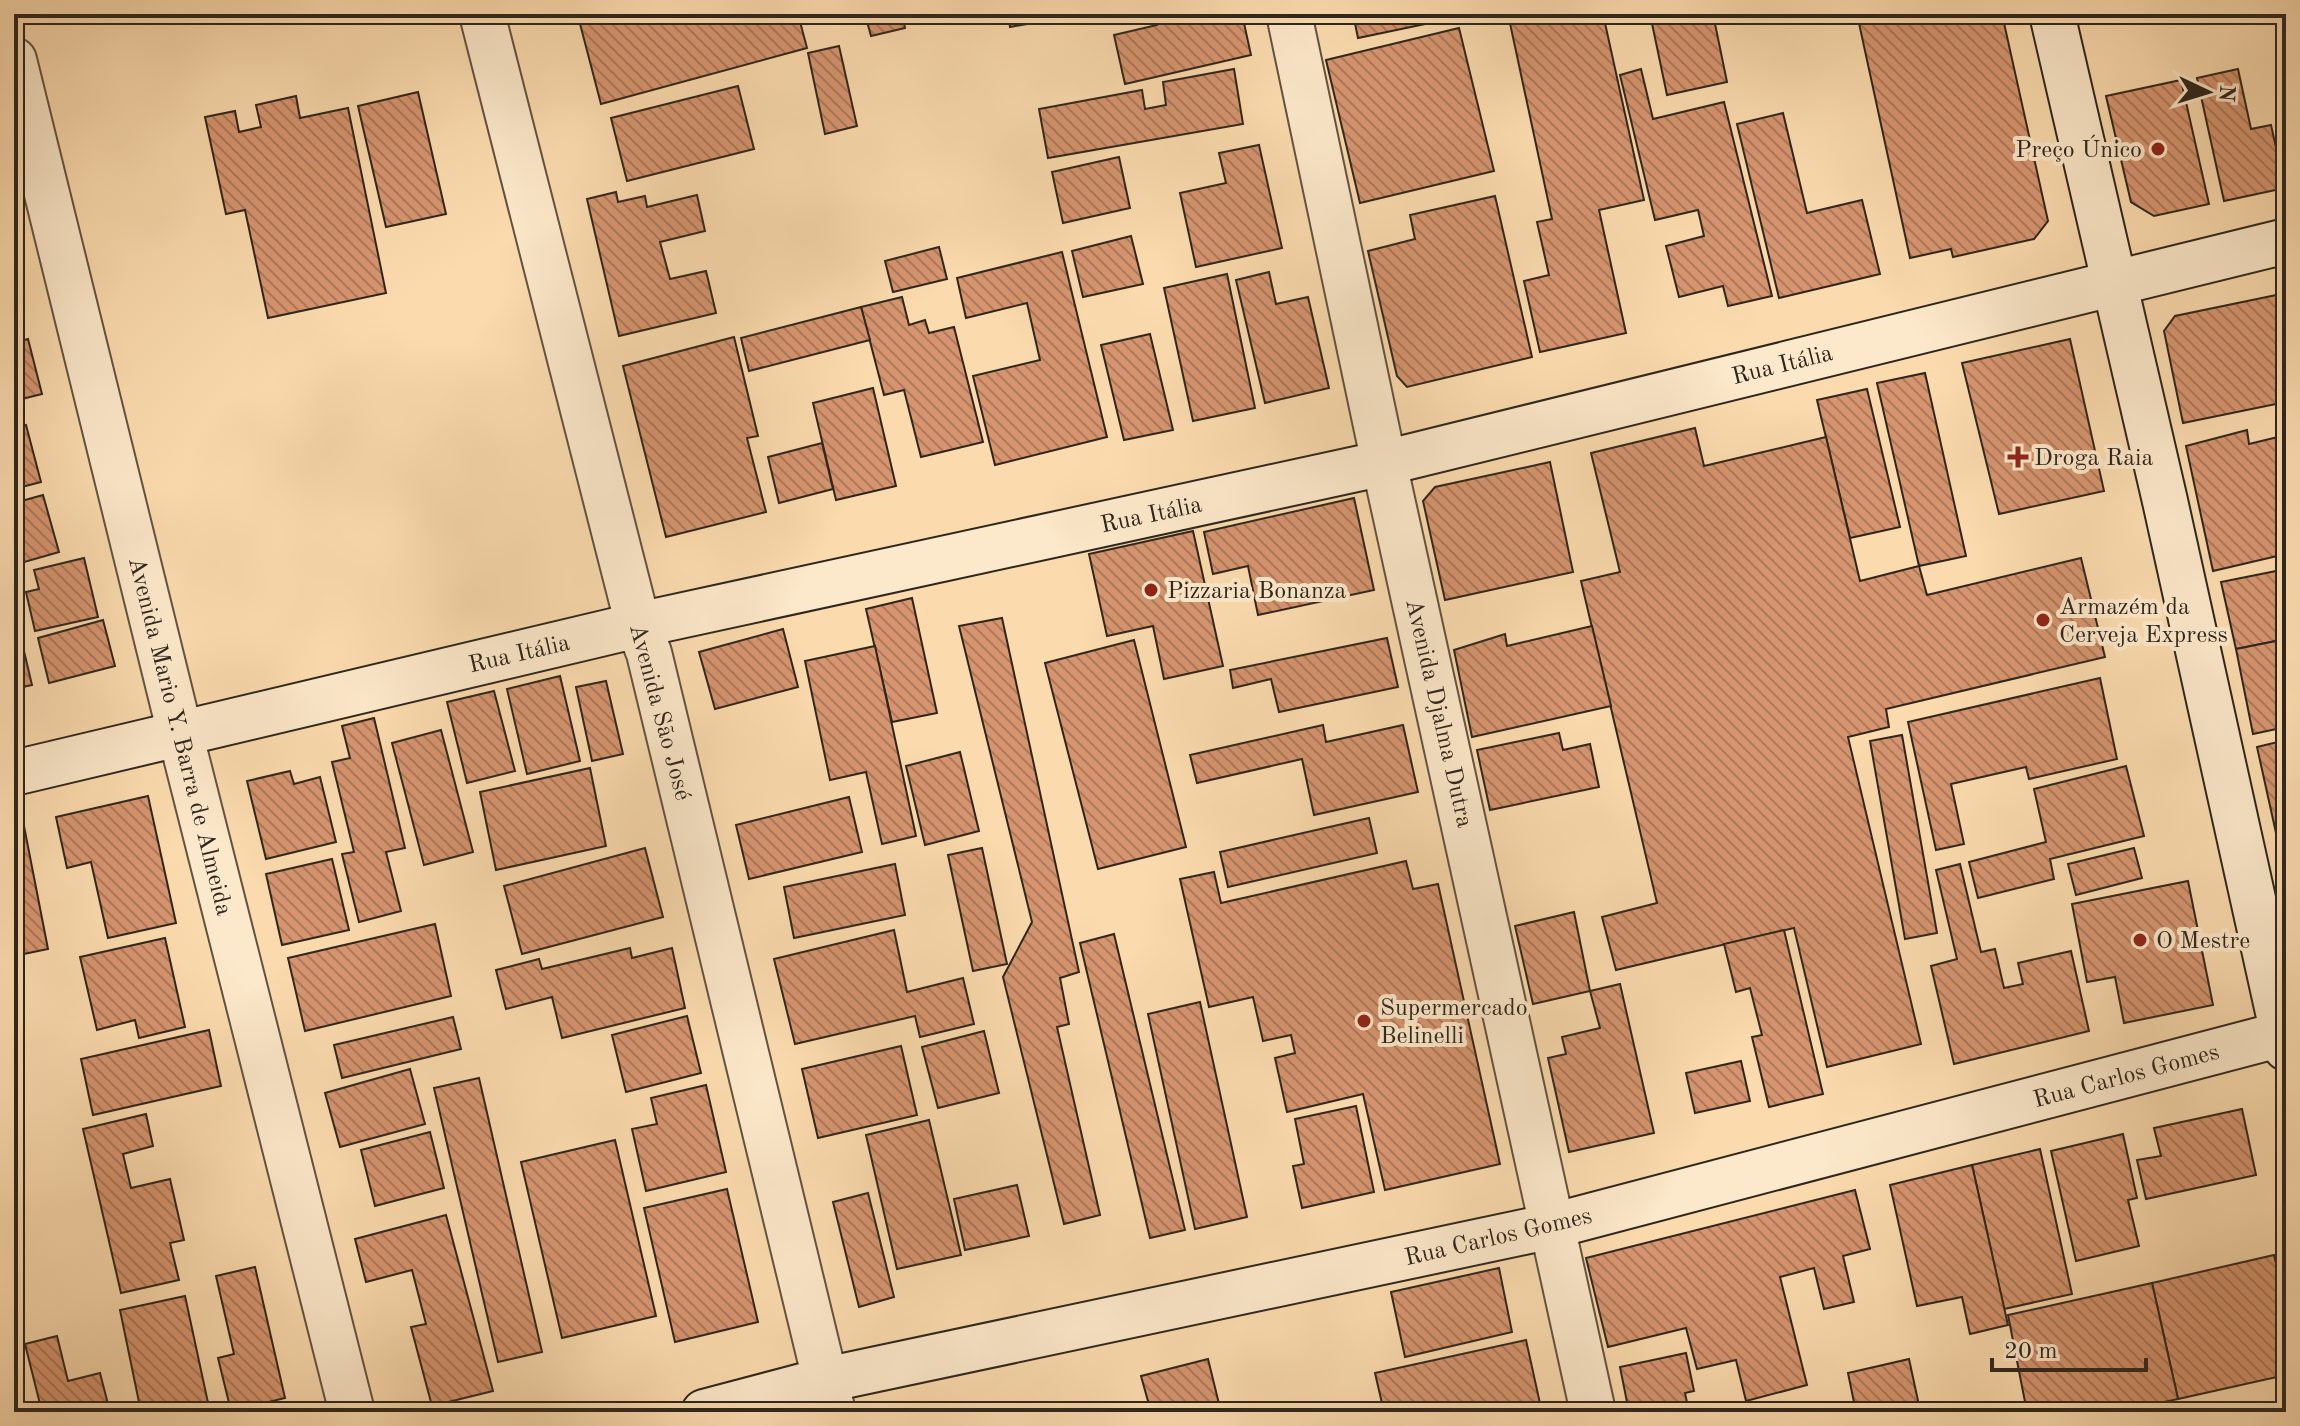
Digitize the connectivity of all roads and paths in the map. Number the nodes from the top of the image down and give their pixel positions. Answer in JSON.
{"nodes":[{"id":1,"x":482,"y":14,"type":"edge"},
{"id":2,"x":1289,"y":14,"type":"edge"},
{"id":3,"x":2052,"y":14,"type":"edge"},
{"id":4,"x":14,"y":60,"type":"edge"},
{"id":5,"x":2286,"y":241,"type":"edge"},
{"id":6,"x":2114,"y":284,"type":"junction"},
{"id":7,"x":1384,"y":463,"type":"junction"},
{"id":8,"x":638,"y":625,"type":"junction"},
{"id":9,"x":180,"y":733,"type":"junction"},
{"id":10,"x":14,"y":773,"type":"edge"},
{"id":11,"x":2285,"y":1038,"type":"edge"},
{"id":12,"x":1552,"y":1226,"type":"junction"},
{"id":13,"x":829,"y":1396,"type":"edge"},
{"id":14,"x":352,"y":1412,"type":"edge"},
{"id":15,"x":704,"y":1412,"type":"edge"},
{"id":16,"x":1593,"y":1412,"type":"edge"}],
"edges":[{"from":1,"to":8,"type":"street","name":"Avenida São José"},
{"from":2,"to":7,"type":"street","name":"Avenida Djalma Dutra"},
{"from":3,"to":6,"type":"street"},
{"from":4,"to":9,"type":"street","name":"Avenida Mario Y. Barra de Almeida"},
{"from":5,"to":6,"type":"street","name":"Rua Itália"},
{"from":6,"to":7,"type":"street","name":"Rua Itália"},
{"from":6,"to":11,"type":"street"},
{"from":7,"to":8,"type":"street","name":"Rua Itália"},
{"from":7,"to":12,"type":"street","name":"Avenida Djalma Dutra"},
{"from":8,"to":9,"type":"street","name":"Rua Itália"},
{"from":8,"to":13,"type":"street","name":"Avenida São José"},
{"from":9,"to":10,"type":"street","name":"Rua Itália"},
{"from":9,"to":14,"type":"street","name":"Avenida Mario Y. Barra de Almeida"},
{"from":11,"to":12,"type":"street","name":"Rua Carlos Gomes"},
{"from":12,"to":13,"type":"street","name":"Rua Carlos Gomes"},
{"from":12,"to":16,"type":"street","name":"Avenida Djalma Dutra"},
{"from":13,"to":15,"type":"street","name":"Rua Carlos Gomes"}]}
